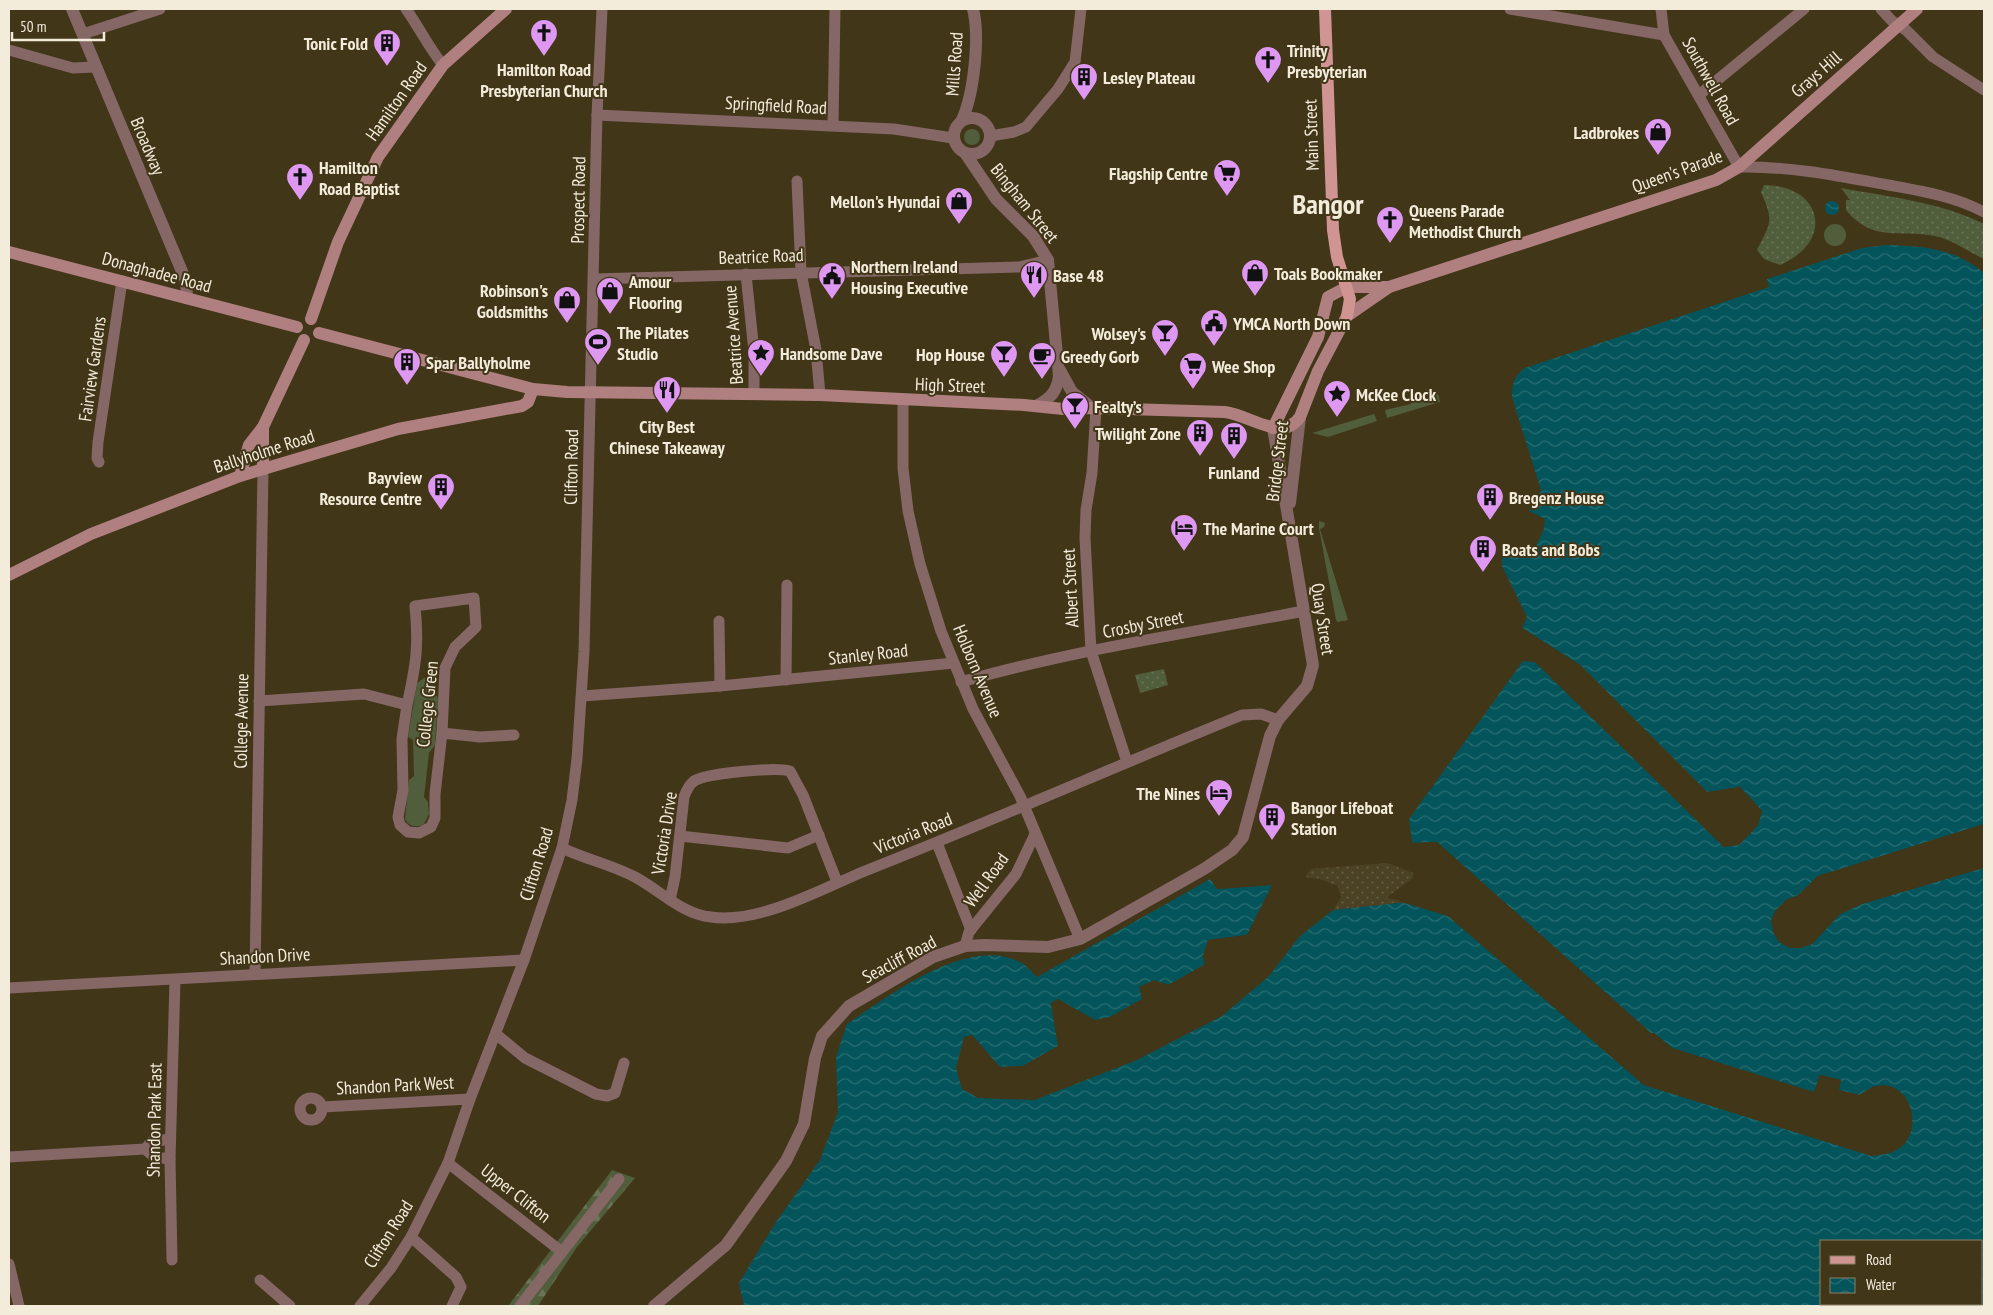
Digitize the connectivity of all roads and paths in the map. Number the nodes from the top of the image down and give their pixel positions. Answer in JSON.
{"nodes":[{"id":1,"x":72,"y":9,"type":"edge"},
{"id":2,"x":160,"y":9,"type":"edge"},
{"id":3,"x":406,"y":9,"type":"edge"},
{"id":4,"x":506,"y":9,"type":"edge"},
{"id":5,"x":602,"y":9,"type":"edge"},
{"id":6,"x":835,"y":9,"type":"edge"},
{"id":7,"x":973,"y":9,"type":"edge"},
{"id":8,"x":1081,"y":9,"type":"edge"},
{"id":9,"x":1325,"y":9,"type":"edge"},
{"id":10,"x":1510,"y":9,"type":"edge"},
{"id":11,"x":1660,"y":9,"type":"edge"},
{"id":12,"x":1804,"y":9,"type":"edge"},
{"id":13,"x":1881,"y":9,"type":"edge"},
{"id":14,"x":1917,"y":9,"type":"edge"},
{"id":15,"x":1898,"y":26,"type":"junction"},
{"id":16,"x":83,"y":34,"type":"junction"},
{"id":17,"x":1664,"y":35,"type":"junction"},
{"id":18,"x":9,"y":50,"type":"edge"},
{"id":19,"x":443,"y":65,"type":"junction"},
{"id":20,"x":95,"y":67,"type":"junction"},
{"id":21,"x":1984,"y":90,"type":"edge"},
{"id":22,"x":1699,"y":95,"type":"junction"},
{"id":23,"x":596,"y":115,"type":"junction"},
{"id":24,"x":962,"y":120,"type":"junction"},
{"id":25,"x":833,"y":125,"type":"junction"},
{"id":26,"x":990,"y":136,"type":"junction"},
{"id":27,"x":953,"y":138,"type":"junction"},
{"id":28,"x":965,"y":153,"type":"junction"},
{"id":29,"x":1739,"y":167,"type":"junction"},
{"id":30,"x":797,"y":181,"type":"dead end"},
{"id":31,"x":1984,"y":212,"type":"edge"},
{"id":32,"x":9,"y":252,"type":"edge"},
{"id":33,"x":1048,"y":260,"type":"junction"},
{"id":34,"x":801,"y":272,"type":"junction"},
{"id":35,"x":746,"y":274,"type":"junction"},
{"id":36,"x":594,"y":279,"type":"junction"},
{"id":37,"x":122,"y":281,"type":"junction"},
{"id":38,"x":1347,"y":287,"type":"junction"},
{"id":39,"x":1389,"y":287,"type":"junction"},
{"id":40,"x":187,"y":298,"type":"junction"},
{"id":41,"x":1347,"y":316,"type":"junction"},
{"id":42,"x":311,"y":319,"type":"junction"},
{"id":43,"x":297,"y":327,"type":"junction"},
{"id":44,"x":318,"y":333,"type":"junction"},
{"id":45,"x":304,"y":340,"type":"junction"},
{"id":46,"x":1058,"y":368,"type":"junction"},
{"id":47,"x":533,"y":390,"type":"junction"},
{"id":48,"x":591,"y":391,"type":"junction"},
{"id":49,"x":754,"y":394,"type":"junction"},
{"id":50,"x":820,"y":395,"type":"junction"},
{"id":51,"x":902,"y":400,"type":"junction"},
{"id":52,"x":1036,"y":406,"type":"junction"},
{"id":53,"x":1094,"y":408,"type":"junction"},
{"id":54,"x":1300,"y":417,"type":"junction"},
{"id":55,"x":263,"y":427,"type":"junction"},
{"id":56,"x":1273,"y":428,"type":"junction"},
{"id":57,"x":99,"y":462,"type":"dead end"},
{"id":58,"x":263,"y":469,"type":"junction"},
{"id":59,"x":240,"y":476,"type":"junction"},
{"id":60,"x":1289,"y":513,"type":"junction"},
{"id":61,"x":9,"y":575,"type":"edge"},
{"id":62,"x":787,"y":585,"type":"dead end"},
{"id":63,"x":1304,"y":611,"type":"junction"},
{"id":64,"x":719,"y":620,"type":"dead end"},
{"id":65,"x":1091,"y":652,"type":"junction"},
{"id":66,"x":954,"y":663,"type":"junction"},
{"id":67,"x":786,"y":680,"type":"junction"},
{"id":68,"x":961,"y":682,"type":"junction"},
{"id":69,"x":720,"y":686,"type":"junction"},
{"id":70,"x":582,"y":696,"type":"junction"},
{"id":71,"x":259,"y":701,"type":"junction"},
{"id":72,"x":407,"y":705,"type":"junction"},
{"id":73,"x":1278,"y":720,"type":"junction"},
{"id":74,"x":442,"y":733,"type":"junction"},
{"id":75,"x":514,"y":736,"type":"dead end"},
{"id":76,"x":1127,"y":762,"type":"junction"},
{"id":77,"x":1024,"y":806,"type":"junction"},
{"id":78,"x":819,"y":834,"type":"junction"},
{"id":79,"x":1036,"y":834,"type":"junction"},
{"id":80,"x":680,"y":836,"type":"junction"},
{"id":81,"x":937,"y":843,"type":"junction"},
{"id":82,"x":562,"y":848,"type":"junction"},
{"id":83,"x":837,"y":882,"type":"junction"},
{"id":84,"x":670,"y":900,"type":"junction"},
{"id":85,"x":971,"y":930,"type":"junction"},
{"id":86,"x":1080,"y":939,"type":"junction"},
{"id":87,"x":965,"y":946,"type":"junction"},
{"id":88,"x":524,"y":960,"type":"junction"},
{"id":89,"x":255,"y":974,"type":"junction"},
{"id":90,"x":175,"y":980,"type":"junction"},
{"id":91,"x":9,"y":988,"type":"edge"},
{"id":92,"x":496,"y":1034,"type":"junction"},
{"id":93,"x":624,"y":1063,"type":"dead end"},
{"id":94,"x":470,"y":1099,"type":"junction"},
{"id":95,"x":322,"y":1107,"type":"dead end"},
{"id":96,"x":170,"y":1139,"type":"junction"},
{"id":97,"x":145,"y":1149,"type":"junction"},
{"id":98,"x":9,"y":1157,"type":"edge"},
{"id":99,"x":170,"y":1159,"type":"junction"},
{"id":100,"x":448,"y":1163,"type":"junction"},
{"id":101,"x":619,"y":1179,"type":"dead end"},
{"id":102,"x":411,"y":1237,"type":"junction"},
{"id":103,"x":562,"y":1252,"type":"junction"},
{"id":104,"x":172,"y":1260,"type":"dead end"},
{"id":105,"x":9,"y":1269,"type":"edge"},
{"id":106,"x":260,"y":1280,"type":"dead end"},
{"id":107,"x":19,"y":1306,"type":"edge"},
{"id":108,"x":290,"y":1306,"type":"edge"},
{"id":109,"x":360,"y":1306,"type":"edge"},
{"id":110,"x":452,"y":1306,"type":"edge"},
{"id":111,"x":520,"y":1306,"type":"edge"},
{"id":112,"x":654,"y":1306,"type":"edge"}],
"edges":[{"from":1,"to":16,"type":"street","name":"Broadway"},
{"from":2,"to":16,"type":"street"},
{"from":3,"to":19,"type":"street"},
{"from":4,"to":19,"type":"main road","name":"Hamilton Road"},
{"from":5,"to":23,"type":"street","name":"Prospect Road"},
{"from":6,"to":25,"type":"street"},
{"from":7,"to":24,"type":"street","name":"Mills Road"},
{"from":8,"to":26,"type":"street","name":"Bingham Street"},
{"from":9,"to":38,"type":"main road","name":"Main Street"},
{"from":10,"to":17,"type":"street"},
{"from":11,"to":17,"type":"street","name":"Southwell Road"},
{"from":12,"to":22,"type":"street"},
{"from":13,"to":15,"type":"street"},
{"from":14,"to":15,"type":"main road","name":"Grays Hill"},
{"from":15,"to":21,"type":"street"},
{"from":15,"to":29,"type":"main road","name":"Grays Hill"},
{"from":16,"to":20,"type":"street","name":"Broadway"},
{"from":17,"to":22,"type":"street","name":"Southwell Road"},
{"from":18,"to":20,"type":"street"},
{"from":19,"to":42,"type":"main road","name":"Hamilton Road"},
{"from":20,"to":40,"type":"street","name":"Broadway"},
{"from":22,"to":29,"type":"street","name":"Southwell Road"},
{"from":23,"to":25,"type":"street","name":"Springfield Road"},
{"from":23,"to":36,"type":"street","name":"Prospect Road"},
{"from":24,"to":26,"type":"street"},
{"from":24,"to":27,"type":"street"},
{"from":25,"to":27,"type":"street","name":"Springfield Road"},
{"from":26,"to":28,"type":"street"},
{"from":27,"to":28,"type":"street"},
{"from":28,"to":33,"type":"street","name":"Bingham Street"},
{"from":29,"to":31,"type":"street","name":"Queen's Parade"},
{"from":29,"to":39,"type":"main road","name":"Queen's Parade"},
{"from":30,"to":34,"type":"street"},
{"from":32,"to":37,"type":"main road","name":"Donaghadee Road"},
{"from":33,"to":34,"type":"street","name":"Beatrice Road"},
{"from":33,"to":46,"type":"street","name":"Bingham Street"},
{"from":34,"to":35,"type":"street","name":"Beatrice Road"},
{"from":34,"to":50,"type":"street"},
{"from":35,"to":36,"type":"street","name":"Beatrice Road"},
{"from":35,"to":49,"type":"street","name":"Beatrice Avenue"},
{"from":36,"to":48,"type":"street","name":"Prospect Road"},
{"from":37,"to":40,"type":"main road","name":"Donaghadee Road"},
{"from":37,"to":57,"type":"street","name":"Fairview Gardens"},
{"from":38,"to":39,"type":"main road"},
{"from":38,"to":41,"type":"main road","name":"Main Street"},
{"from":38,"to":56,"type":"main road","name":"Bridge Street"},
{"from":39,"to":41,"type":"main road","name":"Bridge Street"},
{"from":40,"to":43,"type":"main road","name":"Donaghadee Road"},
{"from":41,"to":54,"type":"main road","name":"Bridge Street"},
{"from":42,"to":43,"type":"main road"},
{"from":42,"to":44,"type":"main road"},
{"from":43,"to":45,"type":"main road"},
{"from":44,"to":45,"type":"main road"},
{"from":44,"to":47,"type":"main road"},
{"from":45,"to":55,"type":"main road"},
{"from":46,"to":52,"type":"street","name":"Bingham Street"},
{"from":46,"to":53,"type":"street","name":"Bingham Street"},
{"from":47,"to":48,"type":"main road"},
{"from":47,"to":58,"type":"main road","name":"Ballyholme Road"},
{"from":48,"to":49,"type":"main road","name":"High Street"},
{"from":48,"to":70,"type":"street","name":"Clifton Road"},
{"from":49,"to":50,"type":"main road","name":"High Street"},
{"from":50,"to":51,"type":"main road","name":"High Street"},
{"from":51,"to":52,"type":"main road","name":"High Street"},
{"from":51,"to":66,"type":"street","name":"Holborn Avenue"},
{"from":52,"to":53,"type":"main road","name":"High Street"},
{"from":53,"to":56,"type":"main road","name":"High Street"},
{"from":53,"to":65,"type":"street","name":"Albert Street"},
{"from":54,"to":56,"type":"main road"},
{"from":54,"to":60,"type":"street","name":"Bridge Street"},
{"from":55,"to":58,"type":"main road"},
{"from":55,"to":59,"type":"main road"},
{"from":56,"to":60,"type":"street","name":"Bridge Street"},
{"from":58,"to":59,"type":"main road","name":"Ballyholme Road"},
{"from":58,"to":71,"type":"street","name":"College Avenue"},
{"from":59,"to":61,"type":"main road","name":"Ballyholme Road"},
{"from":60,"to":63,"type":"street","name":"Quay Street"},
{"from":62,"to":67,"type":"street"},
{"from":63,"to":65,"type":"street","name":"Crosby Street"},
{"from":63,"to":73,"type":"street","name":"Quay Street"},
{"from":64,"to":69,"type":"street"},
{"from":65,"to":68,"type":"street","name":"Crosby Street"},
{"from":65,"to":76,"type":"street","name":"Albert Street"},
{"from":66,"to":67,"type":"street","name":"Stanley Road"},
{"from":66,"to":68,"type":"street","name":"Holborn Avenue"},
{"from":67,"to":69,"type":"street","name":"Stanley Road"},
{"from":68,"to":77,"type":"street","name":"Holborn Avenue"},
{"from":69,"to":70,"type":"street","name":"Stanley Road"},
{"from":70,"to":82,"type":"street","name":"Clifton Road"},
{"from":71,"to":72,"type":"street","name":"College Green"},
{"from":71,"to":89,"type":"street","name":"College Avenue"},
{"from":72,"to":74,"type":"street","name":"College Green"},
{"from":72,"to":74,"type":"street","name":"College Green"},
{"from":73,"to":76,"type":"street","name":"Victoria Road"},
{"from":73,"to":86,"type":"street","name":"Seacliff Road"},
{"from":74,"to":75,"type":"street"},
{"from":76,"to":77,"type":"street","name":"Victoria Road"},
{"from":77,"to":79,"type":"street","name":"Holborn Avenue"},
{"from":77,"to":81,"type":"street","name":"Victoria Road"},
{"from":78,"to":80,"type":"street"},
{"from":78,"to":80,"type":"street","name":"Victoria Drive"},
{"from":78,"to":83,"type":"street","name":"Victoria Drive"},
{"from":79,"to":85,"type":"street","name":"Well Road"},
{"from":79,"to":86,"type":"street","name":"Holborn Avenue"},
{"from":80,"to":84,"type":"street","name":"Victoria Drive"},
{"from":81,"to":83,"type":"street","name":"Victoria Road"},
{"from":81,"to":85,"type":"street"},
{"from":82,"to":84,"type":"street","name":"Victoria Road"},
{"from":82,"to":88,"type":"street","name":"Clifton Road"},
{"from":83,"to":84,"type":"street","name":"Victoria Road"},
{"from":85,"to":87,"type":"street","name":"Well Road"},
{"from":86,"to":87,"type":"street","name":"Seacliff Road"},
{"from":87,"to":112,"type":"street","name":"Seacliff Road"},
{"from":88,"to":89,"type":"street","name":"Shandon Drive"},
{"from":88,"to":92,"type":"street","name":"Clifton Road"},
{"from":89,"to":90,"type":"street","name":"Shandon Drive"},
{"from":90,"to":91,"type":"street","name":"Shandon Drive"},
{"from":90,"to":96,"type":"street","name":"Shandon Park East"},
{"from":92,"to":93,"type":"street"},
{"from":92,"to":94,"type":"street","name":"Clifton Road"},
{"from":94,"to":95,"type":"street","name":"Shandon Park West"},
{"from":94,"to":100,"type":"street","name":"Clifton Road"},
{"from":96,"to":97,"type":"street"},
{"from":96,"to":99,"type":"street","name":"Shandon Park East"},
{"from":97,"to":98,"type":"street"},
{"from":97,"to":99,"type":"street"},
{"from":99,"to":104,"type":"street","name":"Shandon Park East"},
{"from":100,"to":102,"type":"street","name":"Clifton Road"},
{"from":100,"to":103,"type":"street","name":"Upper Clifton"},
{"from":101,"to":103,"type":"street"},
{"from":102,"to":109,"type":"street","name":"Clifton Road"},
{"from":102,"to":110,"type":"street"},
{"from":103,"to":111,"type":"street"},
{"from":105,"to":107,"type":"street"},
{"from":106,"to":108,"type":"street"}]}
